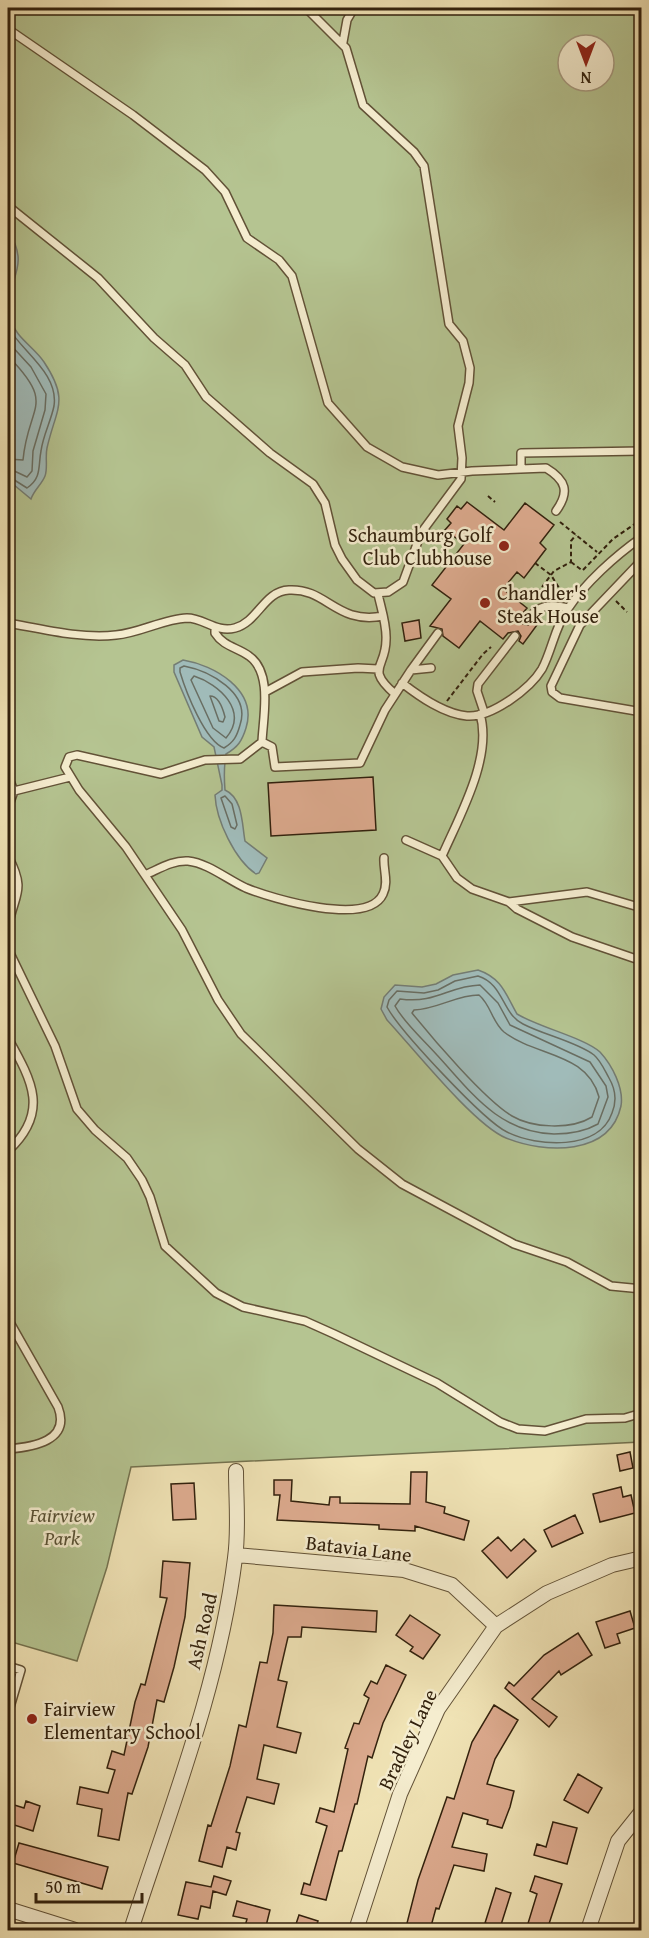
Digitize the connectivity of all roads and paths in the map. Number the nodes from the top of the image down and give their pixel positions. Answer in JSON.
{"nodes":[{"id":1,"x":306,"y":8,"type":"edge"},
{"id":2,"x":354,"y":8,"type":"edge"},
{"id":3,"x":8,"y":29,"type":"edge"},
{"id":4,"x":343,"y":42,"type":"junction"},
{"id":5,"x":8,"y":206,"type":"edge"},
{"id":6,"x":642,"y":451,"type":"edge"},
{"id":7,"x":521,"y":468,"type":"junction"},
{"id":8,"x":462,"y":472,"type":"junction"},
{"id":9,"x":488,"y":496,"type":"dead end"},
{"id":10,"x":495,"y":502,"type":"dead end"},
{"id":11,"x":556,"y":511,"type":"dead end"},
{"id":12,"x":642,"y":519,"type":"edge"},
{"id":13,"x":557,"y":520,"type":"dead end"},
{"id":14,"x":576,"y":535,"type":"junction"},
{"id":15,"x":642,"y":537,"type":"edge"},
{"id":16,"x":598,"y":553,"type":"junction"},
{"id":17,"x":642,"y":560,"type":"edge"},
{"id":18,"x":571,"y":562,"type":"junction"},
{"id":19,"x":535,"y":563,"type":"dead end"},
{"id":20,"x":551,"y":575,"type":"junction"},
{"id":21,"x":378,"y":594,"type":"junction"},
{"id":22,"x":528,"y":606,"type":"dead end"},
{"id":23,"x":568,"y":608,"type":"junction"},
{"id":24,"x":383,"y":616,"type":"junction"},
{"id":25,"x":527,"y":620,"type":"dead end"},
{"id":26,"x":8,"y":624,"type":"edge"},
{"id":27,"x":215,"y":628,"type":"junction"},
{"id":28,"x":438,"y":633,"type":"dead end"},
{"id":29,"x":515,"y":636,"type":"dead end"},
{"id":30,"x":492,"y":647,"type":"dead end"},
{"id":31,"x":430,"y":668,"type":"dead end"},
{"id":32,"x":378,"y":669,"type":"junction"},
{"id":33,"x":411,"y":670,"type":"junction"},
{"id":34,"x":402,"y":683,"type":"junction"},
{"id":35,"x":267,"y":691,"type":"junction"},
{"id":36,"x":395,"y":694,"type":"junction"},
{"id":37,"x":442,"y":707,"type":"junction"},
{"id":38,"x":642,"y":712,"type":"edge"},
{"id":39,"x":482,"y":713,"type":"junction"},
{"id":40,"x":262,"y":741,"type":"junction"},
{"id":41,"x":8,"y":776,"type":"edge"},
{"id":42,"x":70,"y":777,"type":"junction"},
{"id":43,"x":14,"y":791,"type":"junction"},
{"id":44,"x":8,"y":808,"type":"edge"},
{"id":45,"x":406,"y":840,"type":"dead end"},
{"id":46,"x":8,"y":856,"type":"edge"},
{"id":47,"x":442,"y":856,"type":"junction"},
{"id":48,"x":384,"y":858,"type":"dead end"},
{"id":49,"x":145,"y":875,"type":"junction"},
{"id":50,"x":509,"y":902,"type":"junction"},
{"id":51,"x":642,"y":908,"type":"edge"},
{"id":52,"x":8,"y":928,"type":"edge"},
{"id":53,"x":8,"y":949,"type":"edge"},
{"id":54,"x":642,"y":961,"type":"edge"},
{"id":55,"x":8,"y":1038,"type":"edge"},
{"id":56,"x":8,"y":1151,"type":"edge"},
{"id":57,"x":642,"y":1289,"type":"edge"},
{"id":58,"x":8,"y":1319,"type":"edge"},
{"id":59,"x":642,"y":1413,"type":"edge"},
{"id":60,"x":8,"y":1449,"type":"edge"},
{"id":61,"x":236,"y":1472,"type":"dead end"},
{"id":62,"x":236,"y":1555,"type":"junction"},
{"id":63,"x":642,"y":1558,"type":"edge"},
{"id":64,"x":496,"y":1626,"type":"junction"},
{"id":65,"x":8,"y":1666,"type":"edge"},
{"id":66,"x":8,"y":1714,"type":"edge"},
{"id":67,"x":642,"y":1811,"type":"edge"},
{"id":68,"x":8,"y":1909,"type":"edge"},
{"id":69,"x":75,"y":1930,"type":"edge"},
{"id":70,"x":131,"y":1930,"type":"edge"},
{"id":71,"x":356,"y":1930,"type":"edge"},
{"id":72,"x":588,"y":1930,"type":"edge"}],
"edges":[{"from":1,"to":4,"type":"lane"},
{"from":2,"to":4,"type":"lane"},
{"from":3,"to":8,"type":"lane"},
{"from":4,"to":8,"type":"lane"},
{"from":5,"to":21,"type":"lane"},
{"from":6,"to":7,"type":"lane"},
{"from":7,"to":8,"type":"lane"},
{"from":7,"to":11,"type":"lane"},
{"from":8,"to":21,"type":"lane"},
{"from":9,"to":10,"type":"path"},
{"from":12,"to":16,"type":"path"},
{"from":13,"to":14,"type":"path"},
{"from":14,"to":16,"type":"path"},
{"from":14,"to":18,"type":"path"},
{"from":15,"to":23,"type":"lane"},
{"from":16,"to":18,"type":"path"},
{"from":17,"to":38,"type":"lane"},
{"from":18,"to":20,"type":"path"},
{"from":19,"to":20,"type":"path"},
{"from":20,"to":22,"type":"path"},
{"from":20,"to":23,"type":"path"},
{"from":21,"to":24,"type":"lane"},
{"from":23,"to":25,"type":"lane"},
{"from":23,"to":39,"type":"lane"},
{"from":24,"to":27,"type":"lane"},
{"from":24,"to":32,"type":"lane"},
{"from":26,"to":27,"type":"lane"},
{"from":27,"to":35,"type":"lane"},
{"from":28,"to":33,"type":"lane"},
{"from":29,"to":39,"type":"lane"},
{"from":30,"to":37,"type":"path"},
{"from":31,"to":33,"type":"lane"},
{"from":32,"to":35,"type":"lane"},
{"from":32,"to":36,"type":"lane"},
{"from":33,"to":34,"type":"lane"},
{"from":34,"to":36,"type":"lane"},
{"from":34,"to":37,"type":"lane"},
{"from":35,"to":40,"type":"lane"},
{"from":36,"to":40,"type":"lane"},
{"from":37,"to":39,"type":"lane"},
{"from":39,"to":47,"type":"lane"},
{"from":40,"to":42,"type":"lane"},
{"from":41,"to":43,"type":"lane"},
{"from":42,"to":43,"type":"lane"},
{"from":42,"to":49,"type":"lane"},
{"from":43,"to":44,"type":"lane"},
{"from":45,"to":47,"type":"lane"},
{"from":46,"to":52,"type":"lane"},
{"from":47,"to":50,"type":"lane"},
{"from":48,"to":49,"type":"lane"},
{"from":49,"to":57,"type":"lane"},
{"from":50,"to":51,"type":"lane"},
{"from":50,"to":54,"type":"lane"},
{"from":53,"to":59,"type":"lane"},
{"from":55,"to":56,"type":"lane"},
{"from":58,"to":60,"type":"lane"},
{"from":61,"to":62,"type":"street","name":"Ash Road"},
{"from":62,"to":64,"type":"street","name":"Batavia Lane"},
{"from":62,"to":70,"type":"street","name":"Ash Road"},
{"from":63,"to":64,"type":"street","name":"Bradley Lane"},
{"from":64,"to":71,"type":"street","name":"Bradley Lane"},
{"from":65,"to":66,"type":"lane"},
{"from":67,"to":72,"type":"street"},
{"from":68,"to":69,"type":"street"}]}
